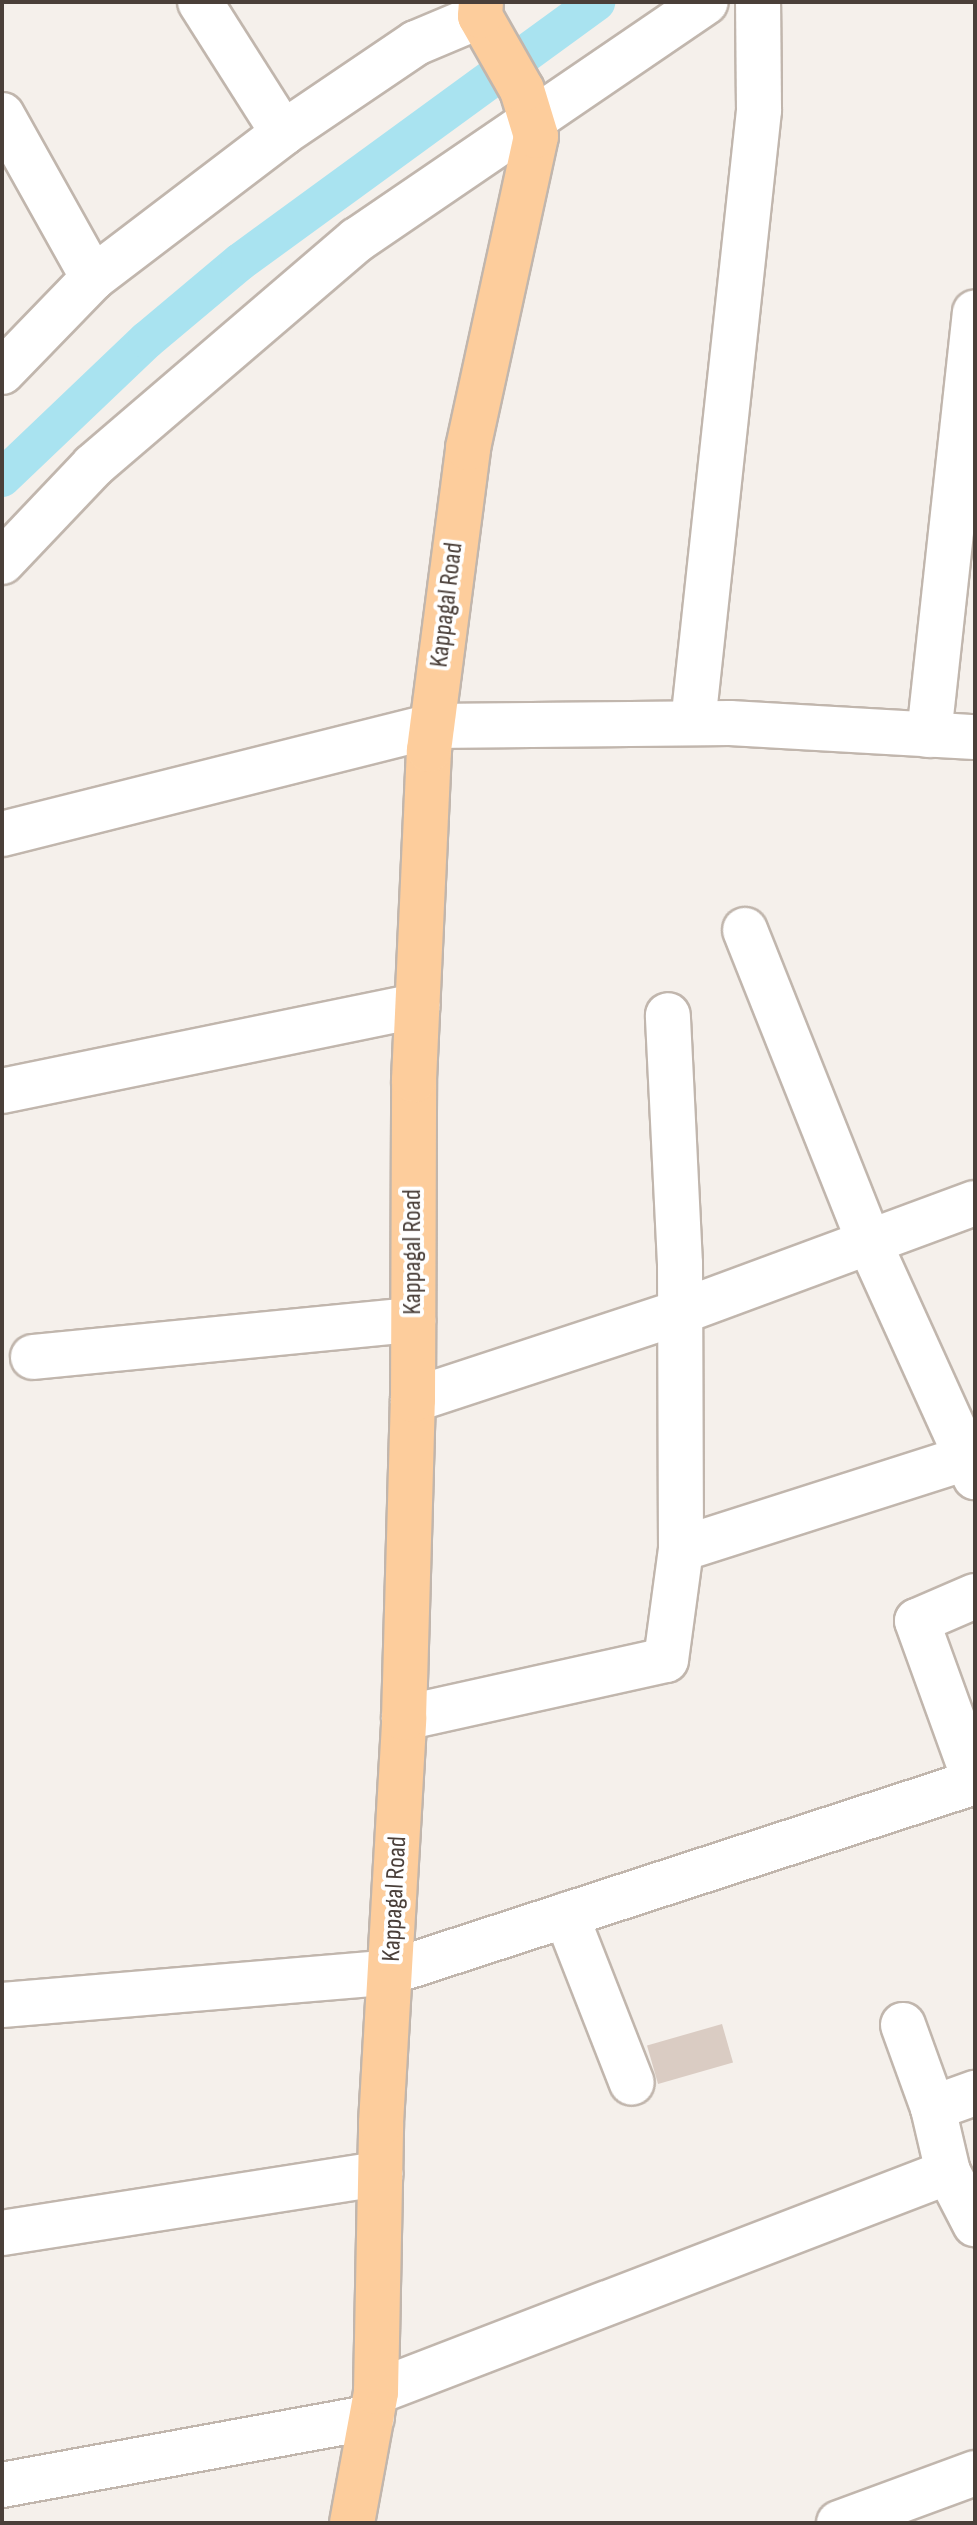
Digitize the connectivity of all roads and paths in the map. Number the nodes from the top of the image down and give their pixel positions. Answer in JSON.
{"nodes":[{"id":1,"x":200,"y":2,"type":"edge"},
{"id":2,"x":706,"y":2,"type":"edge"},
{"id":3,"x":758,"y":2,"type":"edge"},
{"id":4,"x":483,"y":17,"type":"edge"},
{"id":5,"x":528,"y":104,"type":"junction"},
{"id":6,"x":2,"y":115,"type":"edge"},
{"id":7,"x":283,"y":133,"type":"junction"},
{"id":8,"x":93,"y":278,"type":"junction"},
{"id":9,"x":975,"y":312,"type":"edge"},
{"id":10,"x":2,"y":372,"type":"edge"},
{"id":11,"x":2,"y":562,"type":"edge"},
{"id":12,"x":693,"y":723,"type":"junction"},
{"id":13,"x":432,"y":726,"type":"junction"},
{"id":14,"x":929,"y":735,"type":"junction"},
{"id":15,"x":975,"y":737,"type":"edge"},
{"id":16,"x":2,"y":834,"type":"edge"},
{"id":17,"x":745,"y":930,"type":"dead end"},
{"id":18,"x":417,"y":1006,"type":"junction"},
{"id":19,"x":668,"y":1015,"type":"dead end"},
{"id":20,"x":2,"y":1091,"type":"edge"},
{"id":21,"x":975,"y":1203,"type":"edge"},
{"id":22,"x":869,"y":1242,"type":"junction"},
{"id":23,"x":680,"y":1312,"type":"junction"},
{"id":24,"x":413,"y":1320,"type":"junction"},
{"id":25,"x":33,"y":1357,"type":"dead end"},
{"id":26,"x":413,"y":1400,"type":"junction"},
{"id":27,"x":971,"y":1468,"type":"edge"},
{"id":28,"x":681,"y":1549,"type":"junction"},
{"id":29,"x":975,"y":1596,"type":"edge"},
{"id":30,"x":404,"y":1718,"type":"junction"},
{"id":31,"x":975,"y":1781,"type":"edge"},
{"id":32,"x":566,"y":1915,"type":"junction"},
{"id":33,"x":391,"y":1972,"type":"junction"},
{"id":34,"x":2,"y":2005,"type":"edge"},
{"id":35,"x":903,"y":2025,"type":"dead end"},
{"id":36,"x":632,"y":2083,"type":"dead end"},
{"id":37,"x":975,"y":2093,"type":"edge"},
{"id":38,"x":933,"y":2108,"type":"junction"},
{"id":39,"x":948,"y":2172,"type":"junction"},
{"id":40,"x":380,"y":2174,"type":"junction"},
{"id":41,"x":975,"y":2224,"type":"edge"},
{"id":42,"x":2,"y":2233,"type":"edge"},
{"id":43,"x":374,"y":2404,"type":"junction"},
{"id":44,"x":975,"y":2473,"type":"edge"},
{"id":45,"x":2,"y":2485,"type":"edge"},
{"id":46,"x":352,"y":2523,"type":"edge"},
{"id":47,"x":839,"y":2523,"type":"edge"}],
"edges":[{"from":1,"to":7,"type":"street"},
{"from":2,"to":5,"type":"street"},
{"from":3,"to":12,"type":"street"},
{"from":4,"to":5,"type":"main road"},
{"from":4,"to":7,"type":"street"},
{"from":5,"to":11,"type":"street"},
{"from":5,"to":13,"type":"main road","name":"Kappagal Road"},
{"from":6,"to":8,"type":"street"},
{"from":7,"to":8,"type":"street"},
{"from":8,"to":10,"type":"street"},
{"from":9,"to":14,"type":"street"},
{"from":12,"to":13,"type":"street"},
{"from":12,"to":14,"type":"street"},
{"from":13,"to":16,"type":"street"},
{"from":13,"to":18,"type":"main road","name":"Kappagal Road"},
{"from":14,"to":15,"type":"street"},
{"from":17,"to":22,"type":"street"},
{"from":18,"to":20,"type":"street"},
{"from":18,"to":24,"type":"main road","name":"Kappagal Road"},
{"from":19,"to":23,"type":"street"},
{"from":21,"to":22,"type":"street"},
{"from":22,"to":23,"type":"street"},
{"from":22,"to":27,"type":"street"},
{"from":23,"to":26,"type":"street"},
{"from":23,"to":28,"type":"street"},
{"from":24,"to":25,"type":"street"},
{"from":24,"to":26,"type":"main road","name":"Kappagal Road"},
{"from":26,"to":30,"type":"main road","name":"Kappagal Road"},
{"from":27,"to":28,"type":"street"},
{"from":28,"to":30,"type":"street"},
{"from":29,"to":31,"type":"street"},
{"from":30,"to":33,"type":"main road","name":"Kappagal Road"},
{"from":31,"to":32,"type":"street"},
{"from":32,"to":33,"type":"street"},
{"from":32,"to":36,"type":"street"},
{"from":33,"to":34,"type":"street"},
{"from":33,"to":40,"type":"main road","name":"Kappagal Road"},
{"from":35,"to":38,"type":"street"},
{"from":37,"to":38,"type":"street"},
{"from":38,"to":39,"type":"street"},
{"from":39,"to":41,"type":"street"},
{"from":39,"to":43,"type":"street"},
{"from":40,"to":42,"type":"street"},
{"from":40,"to":43,"type":"main road","name":"Kappagal Road"},
{"from":43,"to":45,"type":"street"},
{"from":43,"to":46,"type":"main road","name":"Kappagal Road"},
{"from":44,"to":47,"type":"street"}]}
